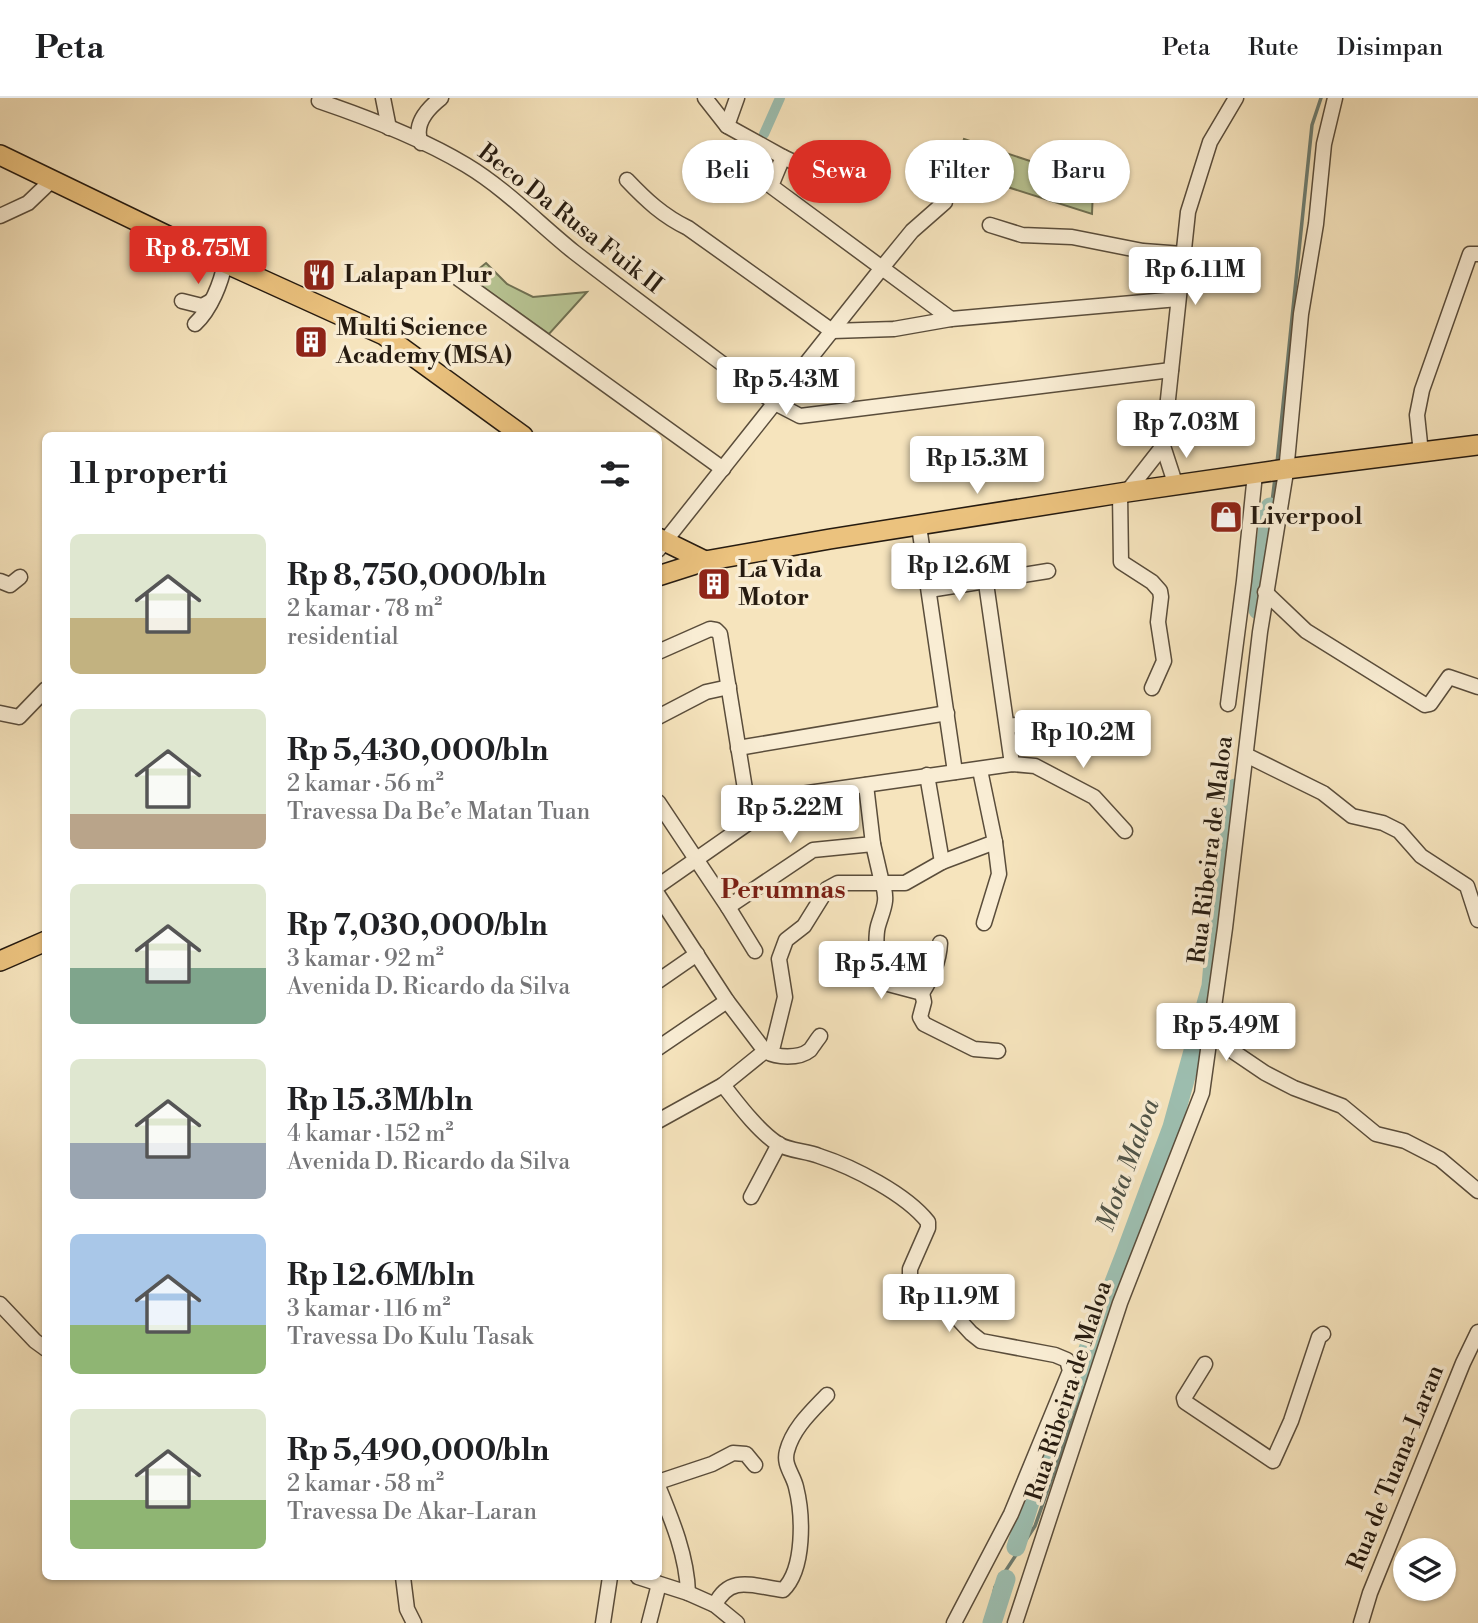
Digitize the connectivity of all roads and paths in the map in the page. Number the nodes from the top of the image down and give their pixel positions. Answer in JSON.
{"nodes":[{"id":1,"x":383,"y":98,"type":"edge"},
{"id":2,"x":441,"y":98,"type":"edge"},
{"id":3,"x":705,"y":98,"type":"edge"},
{"id":4,"x":737,"y":98,"type":"edge"},
{"id":5,"x":1236,"y":98,"type":"edge"},
{"id":6,"x":1335,"y":98,"type":"edge"},
{"id":7,"x":319,"y":101,"type":"dead end"},
{"id":8,"x":727,"y":126,"type":"junction"},
{"id":9,"x":419,"y":127,"type":"junction"},
{"id":10,"x":394,"y":130,"type":"junction"},
{"id":11,"x":421,"y":143,"type":"junction"},
{"id":12,"x":0,"y":155,"type":"edge"},
{"id":13,"x":783,"y":157,"type":"junction"},
{"id":14,"x":788,"y":159,"type":"edge"},
{"id":15,"x":627,"y":180,"type":"dead end"},
{"id":16,"x":51,"y":181,"type":"junction"},
{"id":17,"x":944,"y":203,"type":"edge"},
{"id":18,"x":0,"y":216,"type":"edge"},
{"id":19,"x":990,"y":225,"type":"dead end"},
{"id":20,"x":1183,"y":254,"type":"junction"},
{"id":21,"x":1478,"y":254,"type":"edge"},
{"id":22,"x":225,"y":263,"type":"junction"},
{"id":23,"x":881,"y":269,"type":"junction"},
{"id":24,"x":456,"y":276,"type":"dead end"},
{"id":25,"x":212,"y":295,"type":"junction"},
{"id":26,"x":1178,"y":299,"type":"junction"},
{"id":27,"x":182,"y":301,"type":"dead end"},
{"id":28,"x":951,"y":319,"type":"junction"},
{"id":29,"x":195,"y":324,"type":"dead end"},
{"id":30,"x":832,"y":331,"type":"junction"},
{"id":31,"x":1171,"y":370,"type":"junction"},
{"id":32,"x":775,"y":403,"type":"junction"},
{"id":33,"x":517,"y":432,"type":"edge"},
{"id":34,"x":1478,"y":445,"type":"edge"},
{"id":35,"x":1163,"y":446,"type":"junction"},
{"id":36,"x":1421,"y":453,"type":"junction"},
{"id":37,"x":723,"y":469,"type":"junction"},
{"id":38,"x":1269,"y":472,"type":"junction"},
{"id":39,"x":1176,"y":486,"type":"junction"},
{"id":40,"x":1123,"y":492,"type":"junction"},
{"id":41,"x":919,"y":526,"type":"junction"},
{"id":42,"x":662,"y":541,"type":"edge"},
{"id":43,"x":662,"y":544,"type":"edge"},
{"id":44,"x":705,"y":561,"type":"junction"},
{"id":45,"x":1048,"y":571,"type":"dead end"},
{"id":46,"x":662,"y":575,"type":"edge"},
{"id":47,"x":20,"y":577,"type":"dead end"},
{"id":48,"x":0,"y":581,"type":"edge"},
{"id":49,"x":986,"y":583,"type":"junction"},
{"id":50,"x":929,"y":590,"type":"junction"},
{"id":51,"x":1265,"y":592,"type":"junction"},
{"id":52,"x":662,"y":650,"type":"edge"},
{"id":53,"x":729,"y":687,"type":"junction"},
{"id":54,"x":1478,"y":687,"type":"edge"},
{"id":55,"x":1152,"y":688,"type":"dead end"},
{"id":56,"x":42,"y":693,"type":"edge"},
{"id":57,"x":1228,"y":704,"type":"dead end"},
{"id":58,"x":0,"y":713,"type":"edge"},
{"id":59,"x":947,"y":713,"type":"junction"},
{"id":60,"x":662,"y":715,"type":"edge"},
{"id":61,"x":1045,"y":722,"type":"dead end"},
{"id":62,"x":1007,"y":726,"type":"junction"},
{"id":63,"x":738,"y":748,"type":"junction"},
{"id":64,"x":1246,"y":755,"type":"junction"},
{"id":65,"x":1012,"y":764,"type":"junction"},
{"id":66,"x":980,"y":770,"type":"junction"},
{"id":67,"x":955,"y":772,"type":"junction"},
{"id":68,"x":927,"y":775,"type":"junction"},
{"id":69,"x":866,"y":785,"type":"junction"},
{"id":70,"x":662,"y":808,"type":"edge"},
{"id":71,"x":750,"y":820,"type":"junction"},
{"id":72,"x":1125,"y":831,"type":"dead end"},
{"id":73,"x":995,"y":842,"type":"junction"},
{"id":74,"x":873,"y":844,"type":"junction"},
{"id":75,"x":696,"y":859,"type":"junction"},
{"id":76,"x":942,"y":862,"type":"junction"},
{"id":77,"x":662,"y":883,"type":"edge"},
{"id":78,"x":882,"y":883,"type":"junction"},
{"id":79,"x":662,"y":901,"type":"edge"},
{"id":80,"x":728,"y":907,"type":"junction"},
{"id":81,"x":1478,"y":920,"type":"edge"},
{"id":82,"x":984,"y":923,"type":"dead end"},
{"id":83,"x":42,"y":943,"type":"edge"},
{"id":84,"x":940,"y":943,"type":"dead end"},
{"id":85,"x":755,"y":951,"type":"dead end"},
{"id":86,"x":697,"y":954,"type":"junction"},
{"id":87,"x":0,"y":961,"type":"edge"},
{"id":88,"x":662,"y":978,"type":"edge"},
{"id":89,"x":922,"y":993,"type":"junction"},
{"id":90,"x":727,"y":1002,"type":"junction"},
{"id":91,"x":1212,"y":1029,"type":"junction"},
{"id":92,"x":820,"y":1036,"type":"dead end"},
{"id":93,"x":662,"y":1045,"type":"edge"},
{"id":94,"x":765,"y":1051,"type":"junction"},
{"id":95,"x":998,"y":1051,"type":"dead end"},
{"id":96,"x":723,"y":1085,"type":"junction"},
{"id":97,"x":662,"y":1119,"type":"edge"},
{"id":98,"x":779,"y":1144,"type":"junction"},
{"id":99,"x":1478,"y":1191,"type":"edge"},
{"id":100,"x":751,"y":1197,"type":"dead end"},
{"id":101,"x":0,"y":1304,"type":"edge"},
{"id":102,"x":1478,"y":1332,"type":"edge"},
{"id":103,"x":1323,"y":1334,"type":"dead end"},
{"id":104,"x":42,"y":1346,"type":"edge"},
{"id":105,"x":1205,"y":1364,"type":"dead end"},
{"id":106,"x":827,"y":1395,"type":"dead end"},
{"id":107,"x":755,"y":1465,"type":"dead end"},
{"id":108,"x":662,"y":1483,"type":"edge"},
{"id":109,"x":662,"y":1494,"type":"edge"},
{"id":110,"x":403,"y":1580,"type":"edge"},
{"id":111,"x":610,"y":1580,"type":"edge"},
{"id":112,"x":647,"y":1580,"type":"edge"},
{"id":113,"x":659,"y":1584,"type":"junction"},
{"id":114,"x":688,"y":1593,"type":"junction"},
{"id":115,"x":715,"y":1605,"type":"junction"},
{"id":116,"x":414,"y":1623,"type":"edge"},
{"id":117,"x":603,"y":1623,"type":"edge"},
{"id":118,"x":649,"y":1623,"type":"edge"},
{"id":119,"x":737,"y":1623,"type":"edge"},
{"id":120,"x":954,"y":1623,"type":"edge"},
{"id":121,"x":1015,"y":1623,"type":"edge"},
{"id":122,"x":1361,"y":1623,"type":"edge"}],
"edges":[{"from":1,"to":10,"type":"street"},
{"from":2,"to":9,"type":"street"},
{"from":3,"to":8,"type":"street"},
{"from":4,"to":8,"type":"street"},
{"from":5,"to":20,"type":"street"},
{"from":6,"to":38,"type":"street","name":"Rua Ribeira de Maloa"},
{"from":7,"to":10,"type":"street","name":"Beco Da Rusa Fuik II"},
{"from":8,"to":13,"type":"street"},
{"from":9,"to":10,"type":"street"},
{"from":9,"to":11,"type":"street"},
{"from":10,"to":11,"type":"street","name":"Beco Da Rusa Fuik II"},
{"from":11,"to":32,"type":"street","name":"Beco Da Rusa Fuik II"},
{"from":12,"to":16,"type":"main road"},
{"from":13,"to":14,"type":"street"},
{"from":13,"to":23,"type":"street"},
{"from":15,"to":30,"type":"street"},
{"from":16,"to":18,"type":"street"},
{"from":16,"to":22,"type":"main road"},
{"from":17,"to":23,"type":"street"},
{"from":19,"to":20,"type":"street"},
{"from":20,"to":26,"type":"street"},
{"from":21,"to":36,"type":"street"},
{"from":22,"to":25,"type":"street"},
{"from":22,"to":33,"type":"main road"},
{"from":23,"to":28,"type":"street"},
{"from":23,"to":30,"type":"street"},
{"from":24,"to":37,"type":"street"},
{"from":25,"to":27,"type":"street"},
{"from":25,"to":29,"type":"street"},
{"from":26,"to":28,"type":"street"},
{"from":26,"to":31,"type":"street"},
{"from":28,"to":30,"type":"street"},
{"from":30,"to":32,"type":"street"},
{"from":31,"to":32,"type":"street","name":"Beco Da Rusa Fuik II"},
{"from":31,"to":35,"type":"street"},
{"from":32,"to":37,"type":"street"},
{"from":34,"to":36,"type":"main road"},
{"from":35,"to":39,"type":"street"},
{"from":35,"to":40,"type":"street"},
{"from":36,"to":38,"type":"main road"},
{"from":37,"to":42,"type":"street"},
{"from":38,"to":39,"type":"main road"},
{"from":38,"to":51,"type":"street","name":"Rua Ribeira de Maloa"},
{"from":38,"to":57,"type":"street"},
{"from":39,"to":40,"type":"main road"},
{"from":40,"to":41,"type":"main road"},
{"from":40,"to":55,"type":"street"},
{"from":41,"to":44,"type":"main road"},
{"from":41,"to":50,"type":"street"},
{"from":43,"to":44,"type":"main road"},
{"from":44,"to":46,"type":"main road"},
{"from":45,"to":49,"type":"street"},
{"from":47,"to":48,"type":"street"},
{"from":49,"to":50,"type":"street"},
{"from":49,"to":62,"type":"street"},
{"from":50,"to":59,"type":"street"},
{"from":51,"to":54,"type":"street"},
{"from":51,"to":64,"type":"street","name":"Rua Ribeira de Maloa"},
{"from":52,"to":53,"type":"street"},
{"from":53,"to":60,"type":"street"},
{"from":53,"to":63,"type":"street"},
{"from":56,"to":58,"type":"street"},
{"from":59,"to":63,"type":"street"},
{"from":59,"to":67,"type":"street"},
{"from":61,"to":62,"type":"street"},
{"from":62,"to":65,"type":"street"},
{"from":63,"to":71,"type":"street"},
{"from":64,"to":81,"type":"street"},
{"from":64,"to":91,"type":"street","name":"Rua Ribeira de Maloa"},
{"from":65,"to":66,"type":"street"},
{"from":65,"to":72,"type":"street"},
{"from":66,"to":67,"type":"street"},
{"from":66,"to":73,"type":"street"},
{"from":67,"to":68,"type":"street"},
{"from":68,"to":69,"type":"street"},
{"from":68,"to":76,"type":"street"},
{"from":69,"to":71,"type":"street"},
{"from":69,"to":74,"type":"street"},
{"from":70,"to":75,"type":"street"},
{"from":71,"to":75,"type":"street"},
{"from":73,"to":76,"type":"street"},
{"from":73,"to":82,"type":"street"},
{"from":74,"to":78,"type":"street"},
{"from":74,"to":80,"type":"street"},
{"from":75,"to":77,"type":"street"},
{"from":75,"to":80,"type":"street"},
{"from":76,"to":78,"type":"street"},
{"from":78,"to":89,"type":"street"},
{"from":78,"to":94,"type":"street"},
{"from":79,"to":86,"type":"street"},
{"from":80,"to":85,"type":"street"},
{"from":83,"to":87,"type":"main road"},
{"from":84,"to":89,"type":"street"},
{"from":86,"to":88,"type":"street"},
{"from":86,"to":90,"type":"street"},
{"from":89,"to":95,"type":"street"},
{"from":90,"to":93,"type":"street"},
{"from":90,"to":94,"type":"street"},
{"from":91,"to":99,"type":"street"},
{"from":91,"to":121,"type":"street","name":"Rua Ribeira de Maloa"},
{"from":92,"to":94,"type":"street"},
{"from":94,"to":96,"type":"street"},
{"from":96,"to":97,"type":"street"},
{"from":96,"to":98,"type":"street"},
{"from":98,"to":100,"type":"street"},
{"from":98,"to":120,"type":"street"},
{"from":101,"to":104,"type":"street"},
{"from":102,"to":122,"type":"street","name":"Rua de Tuana-Laran"},
{"from":103,"to":105,"type":"street"},
{"from":106,"to":115,"type":"street"},
{"from":107,"to":108,"type":"street"},
{"from":109,"to":114,"type":"street"},
{"from":110,"to":116,"type":"street"},
{"from":111,"to":117,"type":"street"},
{"from":112,"to":113,"type":"street"},
{"from":113,"to":114,"type":"street"},
{"from":113,"to":118,"type":"street"},
{"from":114,"to":115,"type":"street"},
{"from":115,"to":119,"type":"street"}]}
